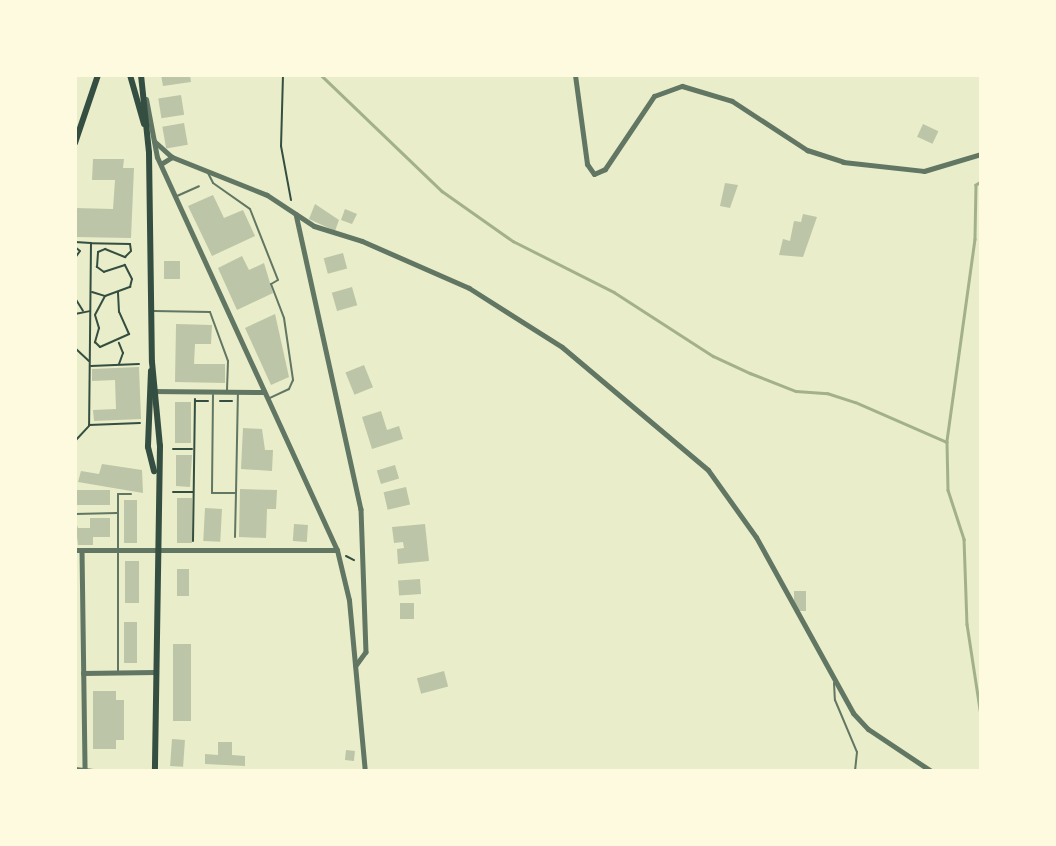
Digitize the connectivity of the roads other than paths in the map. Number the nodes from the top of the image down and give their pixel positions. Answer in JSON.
{"nodes":[{"id":1,"x":141,"y":75,"type":"edge"},
{"id":2,"x":575,"y":75,"type":"edge"},
{"id":3,"x":99,"y":76,"type":"edge"},
{"id":4,"x":130,"y":76,"type":"edge"},
{"id":5,"x":143,"y":90,"type":"junction"},
{"id":6,"x":153,"y":140,"type":"junction"},
{"id":7,"x":75,"y":143,"type":"edge"},
{"id":8,"x":981,"y":154,"type":"edge"},
{"id":9,"x":172,"y":157,"type":"junction"},
{"id":10,"x":160,"y":164,"type":"junction"},
{"id":11,"x":148,"y":168,"type":"junction"},
{"id":12,"x":206,"y":170,"type":"junction"},
{"id":13,"x":199,"y":186,"type":"dead end"},
{"id":14,"x":176,"y":196,"type":"junction"},
{"id":15,"x":294,"y":213,"type":"junction"},
{"id":16,"x":150,"y":311,"type":"junction"},
{"id":17,"x":152,"y":362,"type":"junction"},
{"id":18,"x":148,"y":391,"type":"junction"},
{"id":19,"x":157,"y":391,"type":"junction"},
{"id":20,"x":214,"y":392,"type":"junction"},
{"id":21,"x":227,"y":392,"type":"junction"},
{"id":22,"x":238,"y":392,"type":"junction"},
{"id":23,"x":263,"y":392,"type":"junction"},
{"id":24,"x":266,"y":399,"type":"junction"},
{"id":25,"x":156,"y":476,"type":"junction"},
{"id":26,"x":236,"y":493,"type":"junction"},
{"id":27,"x":131,"y":494,"type":"dead end"},
{"id":28,"x":118,"y":513,"type":"junction"},
{"id":29,"x":75,"y":514,"type":"edge"},
{"id":30,"x":235,"y":537,"type":"dead end"},
{"id":31,"x":78,"y":550,"type":"edge"},
{"id":32,"x":118,"y":550,"type":"junction"},
{"id":33,"x":155,"y":550,"type":"junction"},
{"id":34,"x":337,"y":550,"type":"junction"},
{"id":35,"x":356,"y":666,"type":"junction"},
{"id":36,"x":155,"y":672,"type":"junction"},
{"id":37,"x":83,"y":673,"type":"junction"},
{"id":38,"x":118,"y":673,"type":"junction"},
{"id":39,"x":834,"y":682,"type":"junction"},
{"id":40,"x":75,"y":769,"type":"edge"},
{"id":41,"x":85,"y":770,"type":"edge"},
{"id":42,"x":95,"y":771,"type":"edge"},
{"id":43,"x":155,"y":771,"type":"edge"},
{"id":44,"x":365,"y":771,"type":"edge"},
{"id":45,"x":855,"y":771,"type":"edge"},
{"id":46,"x":931,"y":771,"type":"edge"}],
"edges":[{"from":1,"to":5,"type":"main road"},
{"from":2,"to":8,"type":"street"},
{"from":3,"to":7,"type":"main road"},
{"from":4,"to":11,"type":"main road"},
{"from":5,"to":6,"type":"street"},
{"from":5,"to":11,"type":"main road"},
{"from":6,"to":9,"type":"street"},
{"from":6,"to":10,"type":"street"},
{"from":9,"to":10,"type":"street"},
{"from":9,"to":12,"type":"street"},
{"from":10,"to":14,"type":"street"},
{"from":11,"to":16,"type":"main road"},
{"from":12,"to":15,"type":"street"},
{"from":12,"to":24,"type":"lane"},
{"from":13,"to":14,"type":"lane"},
{"from":14,"to":23,"type":"street"},
{"from":15,"to":35,"type":"street"},
{"from":15,"to":39,"type":"street"},
{"from":16,"to":17,"type":"main road"},
{"from":16,"to":21,"type":"lane"},
{"from":17,"to":18,"type":"main road"},
{"from":17,"to":19,"type":"main road"},
{"from":18,"to":19,"type":"street"},
{"from":18,"to":25,"type":"main road"},
{"from":19,"to":20,"type":"street"},
{"from":19,"to":25,"type":"main road"},
{"from":20,"to":21,"type":"street"},
{"from":20,"to":26,"type":"lane"},
{"from":21,"to":22,"type":"street"},
{"from":22,"to":23,"type":"street"},
{"from":22,"to":26,"type":"lane"},
{"from":23,"to":24,"type":"street"},
{"from":24,"to":34,"type":"street"},
{"from":25,"to":33,"type":"main road"},
{"from":26,"to":30,"type":"lane"},
{"from":27,"to":28,"type":"lane"},
{"from":28,"to":29,"type":"lane"},
{"from":28,"to":32,"type":"lane"},
{"from":31,"to":32,"type":"street"},
{"from":31,"to":37,"type":"street"},
{"from":32,"to":33,"type":"street"},
{"from":32,"to":38,"type":"lane"},
{"from":33,"to":34,"type":"street"},
{"from":33,"to":36,"type":"main road"},
{"from":34,"to":35,"type":"street"},
{"from":35,"to":44,"type":"street"},
{"from":36,"to":38,"type":"street"},
{"from":36,"to":43,"type":"main road"},
{"from":37,"to":38,"type":"street"},
{"from":37,"to":41,"type":"street"},
{"from":39,"to":45,"type":"lane"},
{"from":39,"to":46,"type":"street"},
{"from":40,"to":41,"type":"street"},
{"from":41,"to":42,"type":"street"}]}
